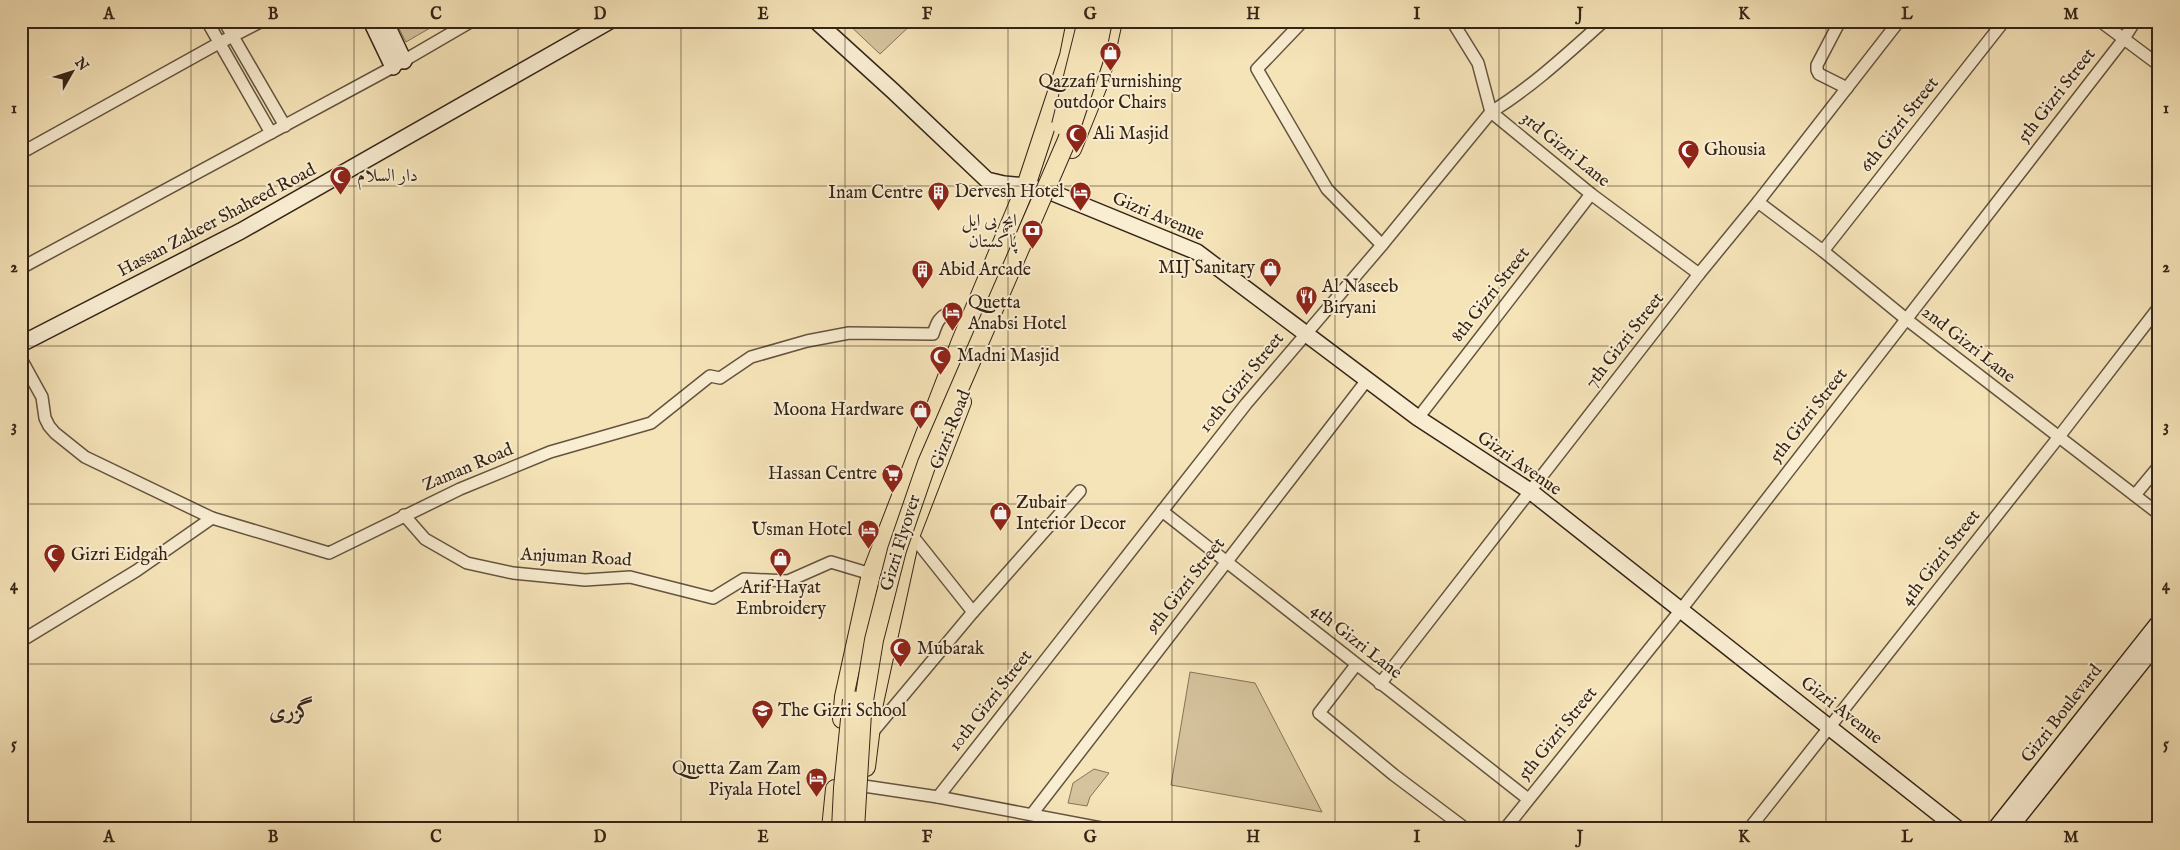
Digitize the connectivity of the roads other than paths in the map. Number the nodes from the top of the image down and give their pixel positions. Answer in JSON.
{"nodes":[{"id":1,"x":207,"y":21,"type":"edge"},
{"id":2,"x":224,"y":21,"type":"edge"},
{"id":3,"x":262,"y":21,"type":"edge"},
{"id":4,"x":371,"y":21,"type":"edge"},
{"id":5,"x":385,"y":21,"type":"edge"},
{"id":6,"x":472,"y":21,"type":"edge"},
{"id":7,"x":610,"y":21,"type":"edge"},
{"id":8,"x":816,"y":21,"type":"edge"},
{"id":9,"x":1076,"y":21,"type":"edge"},
{"id":10,"x":1087,"y":21,"type":"edge"},
{"id":11,"x":1103,"y":21,"type":"edge"},
{"id":12,"x":1113,"y":21,"type":"edge"},
{"id":13,"x":1452,"y":21,"type":"edge"},
{"id":14,"x":1604,"y":21,"type":"edge"},
{"id":15,"x":1840,"y":21,"type":"edge"},
{"id":16,"x":1899,"y":21,"type":"edge"},
{"id":17,"x":2004,"y":21,"type":"edge"},
{"id":18,"x":2100,"y":21,"type":"edge"},
{"id":19,"x":2135,"y":21,"type":"edge"},
{"id":20,"x":1298,"y":23,"type":"edge"},
{"id":21,"x":232,"y":36,"type":"junction"},
{"id":22,"x":2123,"y":40,"type":"junction"},
{"id":23,"x":219,"y":43,"type":"junction"},
{"id":24,"x":398,"y":64,"type":"junction"},
{"id":25,"x":2159,"y":65,"type":"edge"},
{"id":26,"x":1847,"y":88,"type":"junction"},
{"id":27,"x":1491,"y":112,"type":"junction"},
{"id":28,"x":285,"y":126,"type":"junction"},
{"id":29,"x":271,"y":133,"type":"junction"},
{"id":30,"x":21,"y":153,"type":"edge"},
{"id":31,"x":1026,"y":186,"type":"junction"},
{"id":32,"x":1053,"y":193,"type":"junction"},
{"id":33,"x":1591,"y":194,"type":"junction"},
{"id":34,"x":1758,"y":202,"type":"junction"},
{"id":35,"x":1382,"y":245,"type":"junction"},
{"id":36,"x":1824,"y":251,"type":"junction"},
{"id":37,"x":21,"y":268,"type":"edge"},
{"id":38,"x":1699,"y":274,"type":"junction"},
{"id":39,"x":2159,"y":307,"type":"edge"},
{"id":40,"x":1906,"y":319,"type":"junction"},
{"id":41,"x":969,"y":320,"type":"junction"},
{"id":42,"x":1306,"y":333,"type":"junction"},
{"id":43,"x":21,"y":344,"type":"edge"},
{"id":44,"x":21,"y":359,"type":"edge"},
{"id":45,"x":1367,"y":380,"type":"junction"},
{"id":46,"x":1418,"y":418,"type":"junction"},
{"id":47,"x":2058,"y":438,"type":"junction"},
{"id":48,"x":2159,"y":466,"type":"edge"},
{"id":49,"x":1080,"y":491,"type":"dead end"},
{"id":50,"x":1530,"y":491,"type":"junction"},
{"id":51,"x":2136,"y":495,"type":"junction"},
{"id":52,"x":1162,"y":511,"type":"junction"},
{"id":53,"x":2159,"y":514,"type":"edge"},
{"id":54,"x":404,"y":515,"type":"junction"},
{"id":55,"x":212,"y":518,"type":"junction"},
{"id":56,"x":911,"y":534,"type":"junction"},
{"id":57,"x":1226,"y":562,"type":"junction"},
{"id":58,"x":871,"y":574,"type":"junction"},
{"id":59,"x":1680,"y":611,"type":"junction"},
{"id":60,"x":973,"y":612,"type":"junction"},
{"id":61,"x":2159,"y":622,"type":"edge"},
{"id":62,"x":21,"y":641,"type":"edge"},
{"id":63,"x":2159,"y":641,"type":"edge"},
{"id":64,"x":1356,"y":665,"type":"junction"},
{"id":65,"x":1380,"y":684,"type":"junction"},
{"id":66,"x":1831,"y":727,"type":"junction"},
{"id":67,"x":870,"y":734,"type":"junction"},
{"id":68,"x":864,"y":786,"type":"junction"},
{"id":69,"x":938,"y":797,"type":"junction"},
{"id":70,"x":1528,"y":799,"type":"junction"},
{"id":71,"x":1032,"y":814,"type":"junction"},
{"id":72,"x":831,"y":829,"type":"edge"},
{"id":73,"x":841,"y":829,"type":"edge"},
{"id":74,"x":855,"y":829,"type":"edge"},
{"id":75,"x":862,"y":829,"type":"edge"},
{"id":76,"x":1106,"y":829,"type":"edge"},
{"id":77,"x":1466,"y":829,"type":"edge"},
{"id":78,"x":1505,"y":829,"type":"edge"},
{"id":79,"x":1749,"y":829,"type":"edge"},
{"id":80,"x":1958,"y":829,"type":"edge"},
{"id":81,"x":1995,"y":829,"type":"edge"},
{"id":82,"x":2009,"y":829,"type":"edge"}],
"edges":[{"from":1,"to":23,"type":"street"},
{"from":2,"to":21,"type":"street"},
{"from":3,"to":21,"type":"street"},
{"from":4,"to":24,"type":"street"},
{"from":5,"to":24,"type":"street"},
{"from":6,"to":24,"type":"street"},
{"from":7,"to":43,"type":"street","name":"Hassan Zaheer Shaheed Road"},
{"from":8,"to":31,"type":"street"},
{"from":9,"to":31,"type":"main road","name":"Gizri Road"},
{"from":10,"to":73,"type":"main road","name":"Gizri Flyover","bridge":true},
{"from":11,"to":74,"type":"main road","name":"Gizri Flyover","bridge":true},
{"from":12,"to":32,"type":"main road","name":"Gizri Road"},
{"from":13,"to":27,"type":"street"},
{"from":14,"to":27,"type":"street","name":"10th Gizri Street"},
{"from":15,"to":26,"type":"street"},
{"from":16,"to":26,"type":"street","name":"7th Gizri Street"},
{"from":17,"to":36,"type":"street","name":"6th Gizri Street"},
{"from":18,"to":22,"type":"street"},
{"from":19,"to":22,"type":"street","name":"5th Gizri Street"},
{"from":20,"to":35,"type":"street"},
{"from":21,"to":23,"type":"street"},
{"from":21,"to":28,"type":"street"},
{"from":22,"to":25,"type":"street"},
{"from":22,"to":40,"type":"street","name":"5th Gizri Street"},
{"from":23,"to":29,"type":"street"},
{"from":23,"to":30,"type":"street"},
{"from":24,"to":28,"type":"street"},
{"from":26,"to":34,"type":"street","name":"7th Gizri Street"},
{"from":27,"to":33,"type":"street","name":"3rd Gizri Lane"},
{"from":27,"to":35,"type":"street","name":"10th Gizri Street"},
{"from":28,"to":29,"type":"street"},
{"from":29,"to":37,"type":"street"},
{"from":31,"to":32,"type":"street","name":"Gizri Avenue"},
{"from":31,"to":41,"type":"main road","name":"Gizri Road"},
{"from":32,"to":42,"type":"street","name":"Gizri Avenue"},
{"from":32,"to":56,"type":"main road","name":"Gizri Road"},
{"from":33,"to":38,"type":"street","name":"3rd Gizri Lane"},
{"from":33,"to":46,"type":"street","name":"8th Gizri Street"},
{"from":34,"to":36,"type":"street","name":"2nd Gizri Lane"},
{"from":34,"to":38,"type":"street","name":"7th Gizri Street"},
{"from":35,"to":42,"type":"street","name":"10th Gizri Street"},
{"from":36,"to":40,"type":"street","name":"2nd Gizri Lane"},
{"from":38,"to":50,"type":"street","name":"7th Gizri Street"},
{"from":39,"to":47,"type":"street","name":"4th Gizri Street"},
{"from":40,"to":47,"type":"street","name":"2nd Gizri Lane"},
{"from":40,"to":59,"type":"street","name":"5th Gizri Street"},
{"from":41,"to":54,"type":"street","name":"Zaman Road"},
{"from":41,"to":58,"type":"main road","name":"Gizri Road"},
{"from":42,"to":45,"type":"street","name":"Gizri Avenue"},
{"from":42,"to":52,"type":"street","name":"10th Gizri Street"},
{"from":44,"to":55,"type":"street","name":"Zaman Road"},
{"from":45,"to":46,"type":"street","name":"Gizri Avenue"},
{"from":45,"to":57,"type":"street","name":"9th Gizri Street"},
{"from":46,"to":50,"type":"street","name":"Gizri Avenue"},
{"from":47,"to":51,"type":"street","name":"2nd Gizri Lane"},
{"from":47,"to":66,"type":"street","name":"4th Gizri Street"},
{"from":48,"to":51,"type":"street"},
{"from":49,"to":60,"type":"street"},
{"from":50,"to":59,"type":"street","name":"Gizri Avenue"},
{"from":50,"to":65,"type":"street","name":"7th Gizri Street"},
{"from":51,"to":53,"type":"street","name":"2nd Gizri Lane"},
{"from":52,"to":57,"type":"street","name":"4th Gizri Lane"},
{"from":52,"to":69,"type":"street","name":"10th Gizri Street"},
{"from":54,"to":55,"type":"street","name":"Zaman Road"},
{"from":54,"to":58,"type":"street","name":"Anjuman Road"},
{"from":55,"to":62,"type":"street"},
{"from":56,"to":60,"type":"street"},
{"from":56,"to":67,"type":"main road","name":"Gizri Road"},
{"from":57,"to":64,"type":"street","name":"4th Gizri Lane"},
{"from":57,"to":71,"type":"street","name":"9th Gizri Street"},
{"from":58,"to":72,"type":"main road","name":"Gizri Road"},
{"from":59,"to":66,"type":"street","name":"Gizri Avenue"},
{"from":59,"to":70,"type":"street","name":"5th Gizri Street"},
{"from":60,"to":67,"type":"street"},
{"from":61,"to":81,"type":"street","name":"Gizri Boulevard"},
{"from":63,"to":82,"type":"street","name":"Gizri Boulevard"},
{"from":64,"to":65,"type":"street","name":"4th Gizri Lane"},
{"from":64,"to":77,"type":"street"},
{"from":65,"to":70,"type":"street","name":"4th Gizri Lane"},
{"from":66,"to":79,"type":"street","name":"4th Gizri Street"},
{"from":66,"to":80,"type":"street","name":"Gizri Avenue"},
{"from":67,"to":68,"type":"main road","name":"Gizri Road"},
{"from":68,"to":69,"type":"street"},
{"from":68,"to":75,"type":"main road","name":"Gizri Road"},
{"from":69,"to":71,"type":"street"},
{"from":70,"to":78,"type":"street","name":"5th Gizri Street"},
{"from":71,"to":76,"type":"street"}]}
